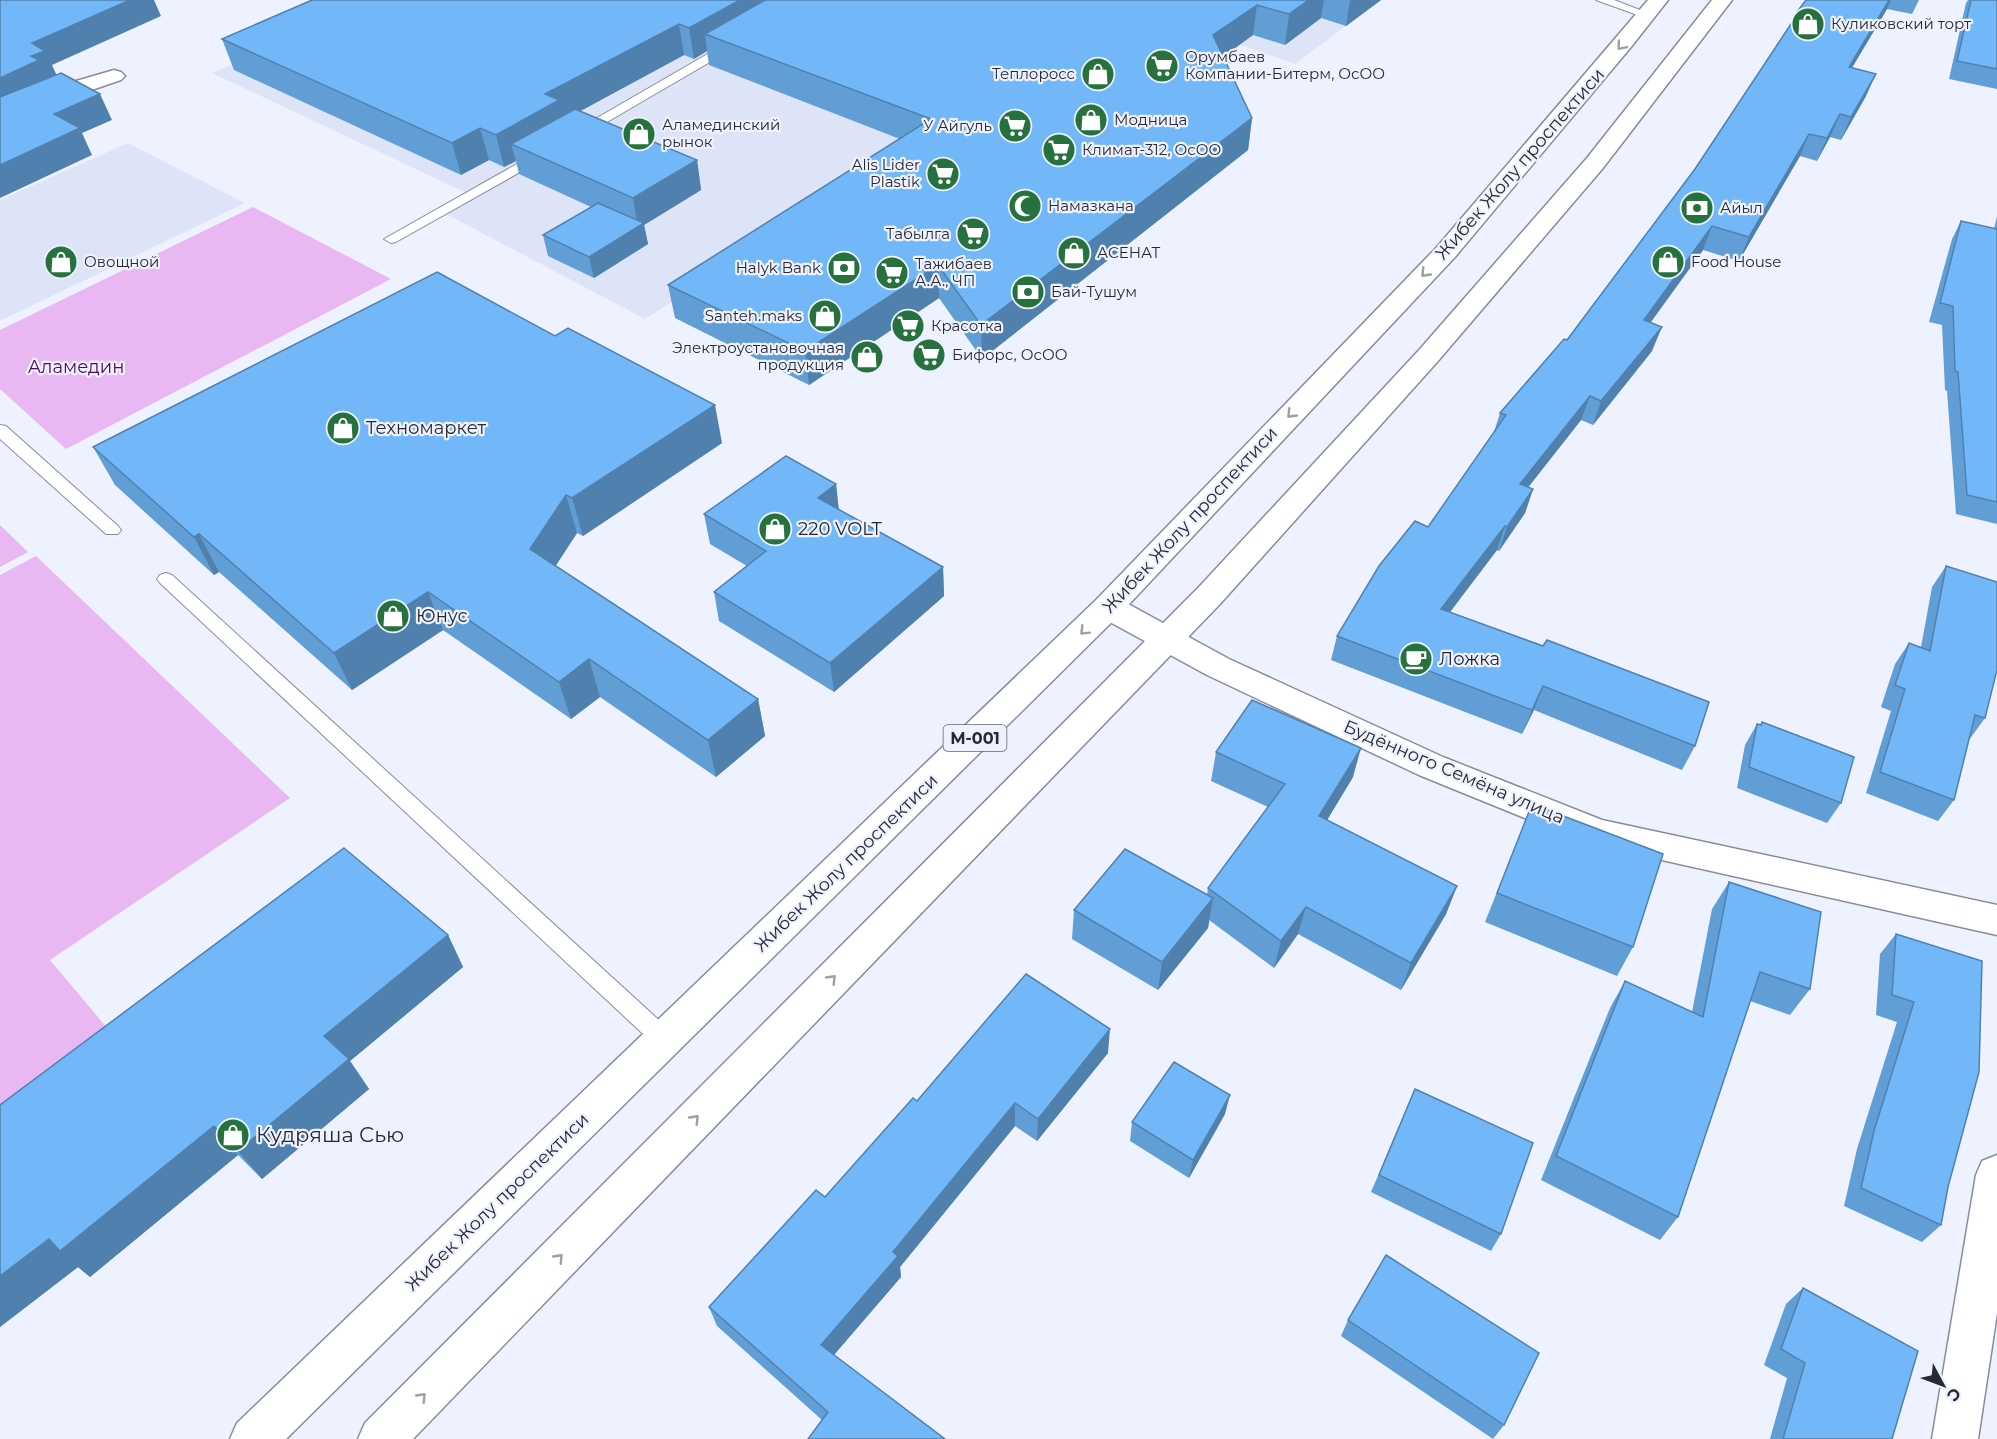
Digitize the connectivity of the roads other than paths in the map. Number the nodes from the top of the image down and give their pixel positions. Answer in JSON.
{"nodes":[{"id":1,"x":1602,"y":0,"type":"edge"},
{"id":2,"x":1722,"y":0,"type":"edge"},
{"id":3,"x":1652,"y":7,"type":"edge"},
{"id":4,"x":739,"y":40,"type":"edge"},
{"id":5,"x":114,"y":76,"type":"dead end"},
{"id":6,"x":0,"y":118,"type":"edge"},
{"id":7,"x":567,"y":139,"type":"edge"},
{"id":8,"x":547,"y":151,"type":"edge"},
{"id":9,"x":391,"y":239,"type":"dead end"},
{"id":10,"x":0,"y":430,"type":"edge"},
{"id":11,"x":112,"y":530,"type":"dead end"},
{"id":12,"x":166,"y":579,"type":"dead end"},
{"id":13,"x":1108,"y":607,"type":"junction"},
{"id":14,"x":1166,"y":639,"type":"junction"},
{"id":15,"x":1997,"y":920,"type":"edge"},
{"id":16,"x":664,"y":1040,"type":"junction"},
{"id":17,"x":1997,"y":1175,"type":"edge"},
{"id":18,"x":398,"y":1434,"type":"edge"},
{"id":19,"x":253,"y":1439,"type":"edge"},
{"id":20,"x":1955,"y":1439,"type":"edge"}],
"edges":[{"from":1,"to":3,"type":"lane"},
{"from":2,"to":14,"type":"main road"},
{"from":3,"to":13,"type":"main road","name":"Жибек Жолу проспектиси","number":"М-001","one_way":true},
{"from":4,"to":7,"type":"lane"},
{"from":5,"to":6,"type":"main road"},
{"from":8,"to":9,"type":"lane"},
{"from":10,"to":11,"type":"lane"},
{"from":12,"to":16,"type":"lane"},
{"from":13,"to":14,"type":"main road","name":"Будённого Семёна улица"},
{"from":13,"to":16,"type":"main road","name":"Жибек Жолу проспектиси","number":"М-001","one_way":true},
{"from":14,"to":15,"type":"main road","name":"Будённого Семёна улица"},
{"from":18,"to":14,"type":"main road","one_way":true},
{"from":16,"to":19,"type":"main road","name":"Жибек Жолу проспектиси","number":"М-001"},
{"from":17,"to":20,"type":"main road"}]}
